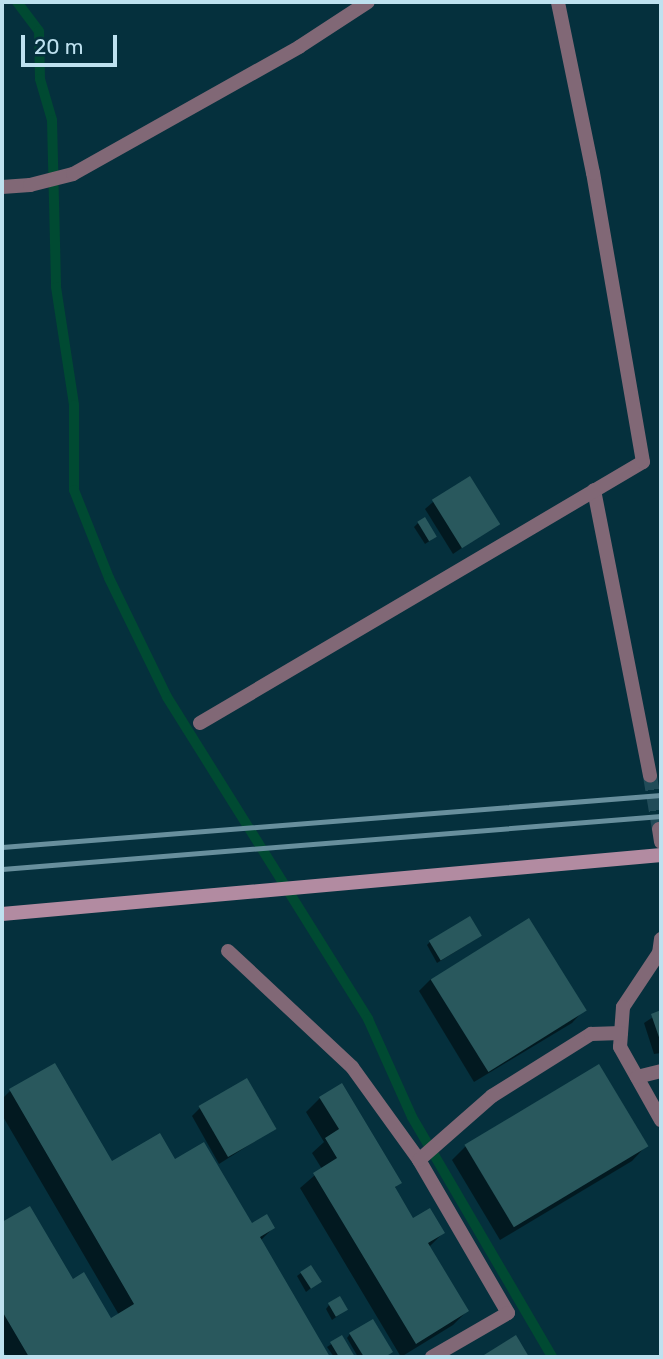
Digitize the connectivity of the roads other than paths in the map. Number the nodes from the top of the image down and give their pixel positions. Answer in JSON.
{"nodes":[{"id":1,"x":368,"y":2,"type":"edge"},
{"id":2,"x":558,"y":2,"type":"edge"},
{"id":3,"x":2,"y":187,"type":"edge"},
{"id":4,"x":594,"y":490,"type":"junction"},
{"id":5,"x":200,"y":723,"type":"dead end"},
{"id":6,"x":650,"y":776,"type":"tunnel mouth"},
{"id":7,"x":661,"y":855,"type":"edge"},
{"id":8,"x":2,"y":914,"type":"edge"},
{"id":9,"x":661,"y":939,"type":"edge"},
{"id":10,"x":228,"y":951,"type":"dead end"},
{"id":11,"x":621,"y":1033,"type":"junction"},
{"id":12,"x":661,"y":1071,"type":"edge"},
{"id":13,"x":637,"y":1077,"type":"junction"},
{"id":14,"x":661,"y":1120,"type":"edge"},
{"id":15,"x":421,"y":1159,"type":"junction"},
{"id":16,"x":432,"y":1357,"type":"edge"}],
"edges":[{"from":1,"to":3,"type":"street"},
{"from":2,"to":4,"type":"street"},
{"from":4,"to":5,"type":"street"},
{"from":4,"to":6,"type":"street"},
{"from":7,"to":8,"type":"street"},
{"from":9,"to":11,"type":"street"},
{"from":10,"to":15,"type":"street"},
{"from":11,"to":13,"type":"street"},
{"from":11,"to":15,"type":"street"},
{"from":12,"to":13,"type":"street"},
{"from":13,"to":14,"type":"street"},
{"from":15,"to":16,"type":"street"}]}
